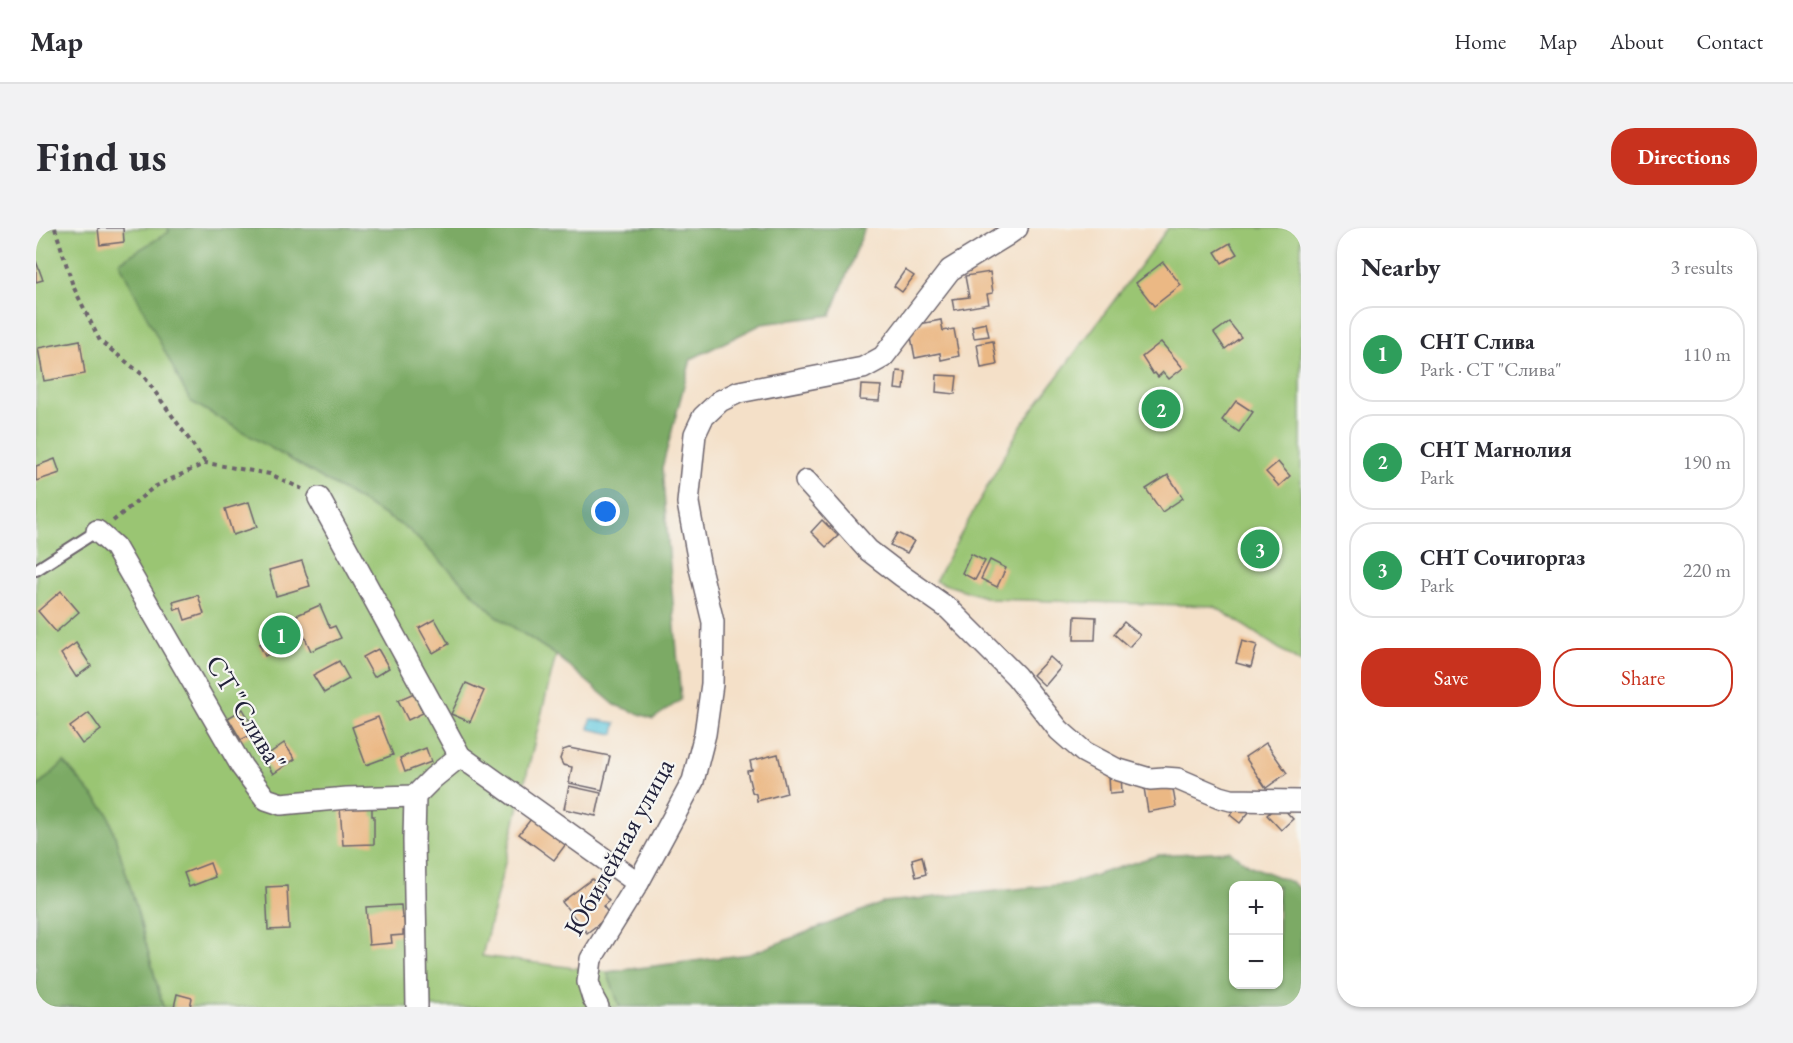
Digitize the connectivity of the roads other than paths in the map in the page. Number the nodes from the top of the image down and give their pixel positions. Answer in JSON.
{"nodes":[{"id":1,"x":1017,"y":228,"type":"edge"},
{"id":2,"x":806,"y":482,"type":"dead end"},
{"id":3,"x":319,"y":498,"type":"road end"},
{"id":4,"x":97,"y":531,"type":"joint"},
{"id":5,"x":36,"y":570,"type":"edge"},
{"id":6,"x":460,"y":756,"type":"junction"},
{"id":7,"x":415,"y":796,"type":"junction"},
{"id":8,"x":1301,"y":801,"type":"edge"},
{"id":9,"x":638,"y":883,"type":"junction"},
{"id":10,"x":417,"y":1007,"type":"edge"},
{"id":11,"x":598,"y":1007,"type":"edge"}],
"edges":[{"from":1,"to":9,"type":"street","name":"Юбилейная улица"},
{"from":2,"to":8,"type":"street"},
{"from":3,"to":6,"type":"street"},
{"from":4,"to":5,"type":"lane"},
{"from":4,"to":7,"type":"street","name":"СТ \"Слива\""},
{"from":6,"to":7,"type":"street"},
{"from":6,"to":9,"type":"street"},
{"from":7,"to":10,"type":"street"},
{"from":9,"to":11,"type":"street","name":"Юбилейная улица"}]}
